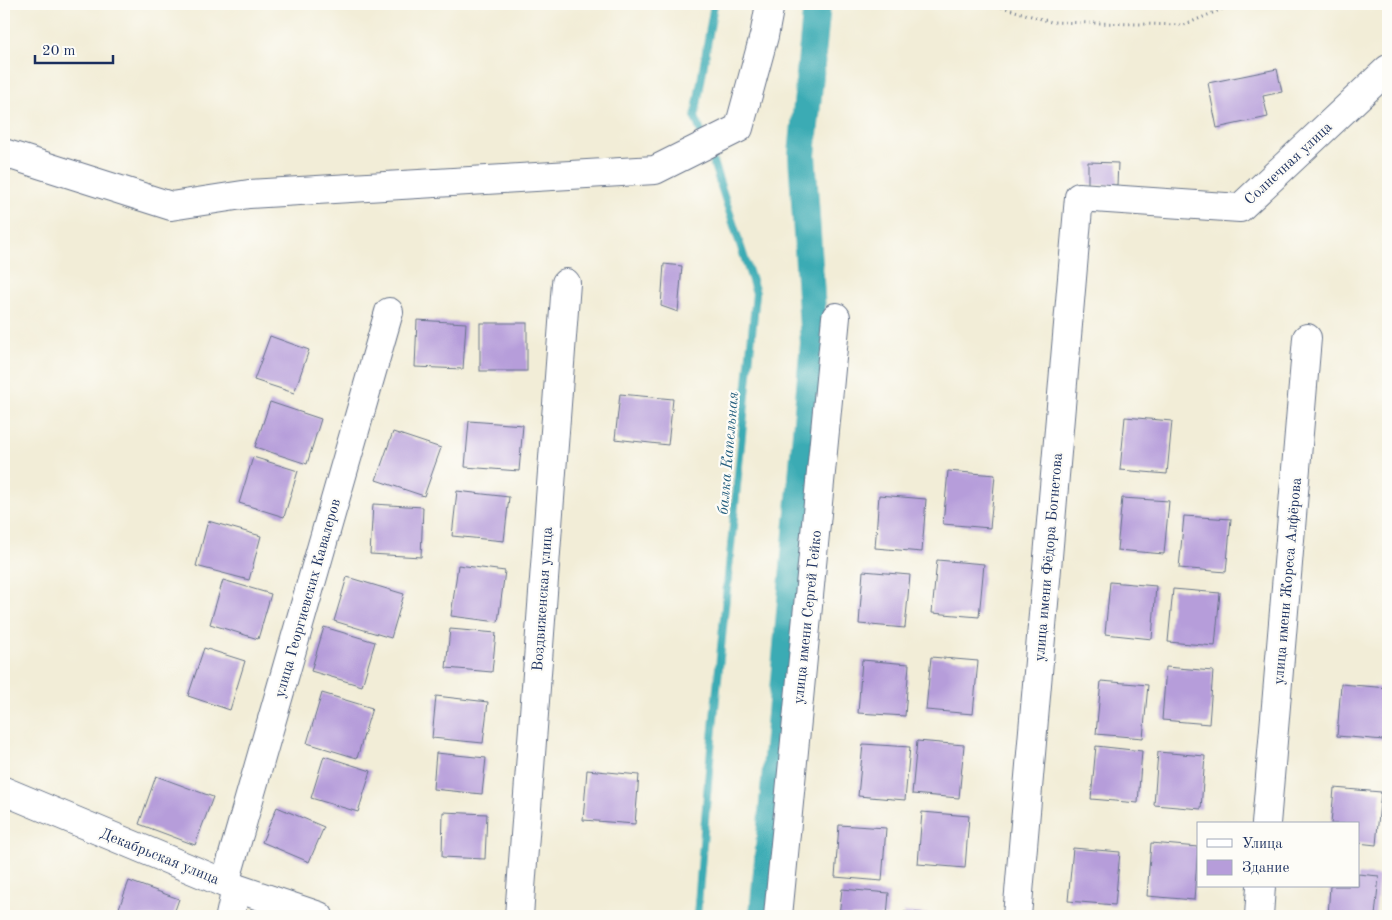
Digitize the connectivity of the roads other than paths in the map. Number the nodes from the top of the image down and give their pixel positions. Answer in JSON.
{"nodes":[{"id":1,"x":770,"y":4,"type":"edge"},
{"id":2,"x":1388,"y":69,"type":"edge"},
{"id":3,"x":4,"y":153,"type":"edge"},
{"id":4,"x":1079,"y":197,"type":"joint"},
{"id":5,"x":566,"y":282,"type":"dead end"},
{"id":6,"x":389,"y":312,"type":"dead end"},
{"id":7,"x":836,"y":318,"type":"dead end"},
{"id":8,"x":1307,"y":338,"type":"dead end"},
{"id":9,"x":4,"y":791,"type":"edge"},
{"id":10,"x":1266,"y":822,"type":"edge"},
{"id":11,"x":231,"y":885,"type":"junction"},
{"id":12,"x":1261,"y":888,"type":"edge"},
{"id":13,"x":230,"y":916,"type":"edge"},
{"id":14,"x":318,"y":916,"type":"edge"},
{"id":15,"x":519,"y":916,"type":"edge"},
{"id":16,"x":778,"y":916,"type":"edge"},
{"id":17,"x":1017,"y":916,"type":"edge"},
{"id":18,"x":1259,"y":916,"type":"edge"}],
"edges":[{"from":1,"to":3,"type":"street"},
{"from":2,"to":4,"type":"street","name":"Солнечная улица"},
{"from":4,"to":17,"type":"street","name":"улица имени Фёдора Богнетова"},
{"from":5,"to":15,"type":"street","name":"Воздвиженская улица"},
{"from":6,"to":11,"type":"street","name":"улица Георгиевских Кавалеров"},
{"from":7,"to":16,"type":"street","name":"улица имени Сергей Гейко"},
{"from":8,"to":10,"type":"street","name":"улица имени Жореса Алфёрова"},
{"from":9,"to":11,"type":"street","name":"Декабрьская улица"},
{"from":11,"to":13,"type":"street","name":"улица Георгиевских Кавалеров"},
{"from":11,"to":14,"type":"street","name":"Декабрьская улица"},
{"from":12,"to":18,"type":"street"}]}
